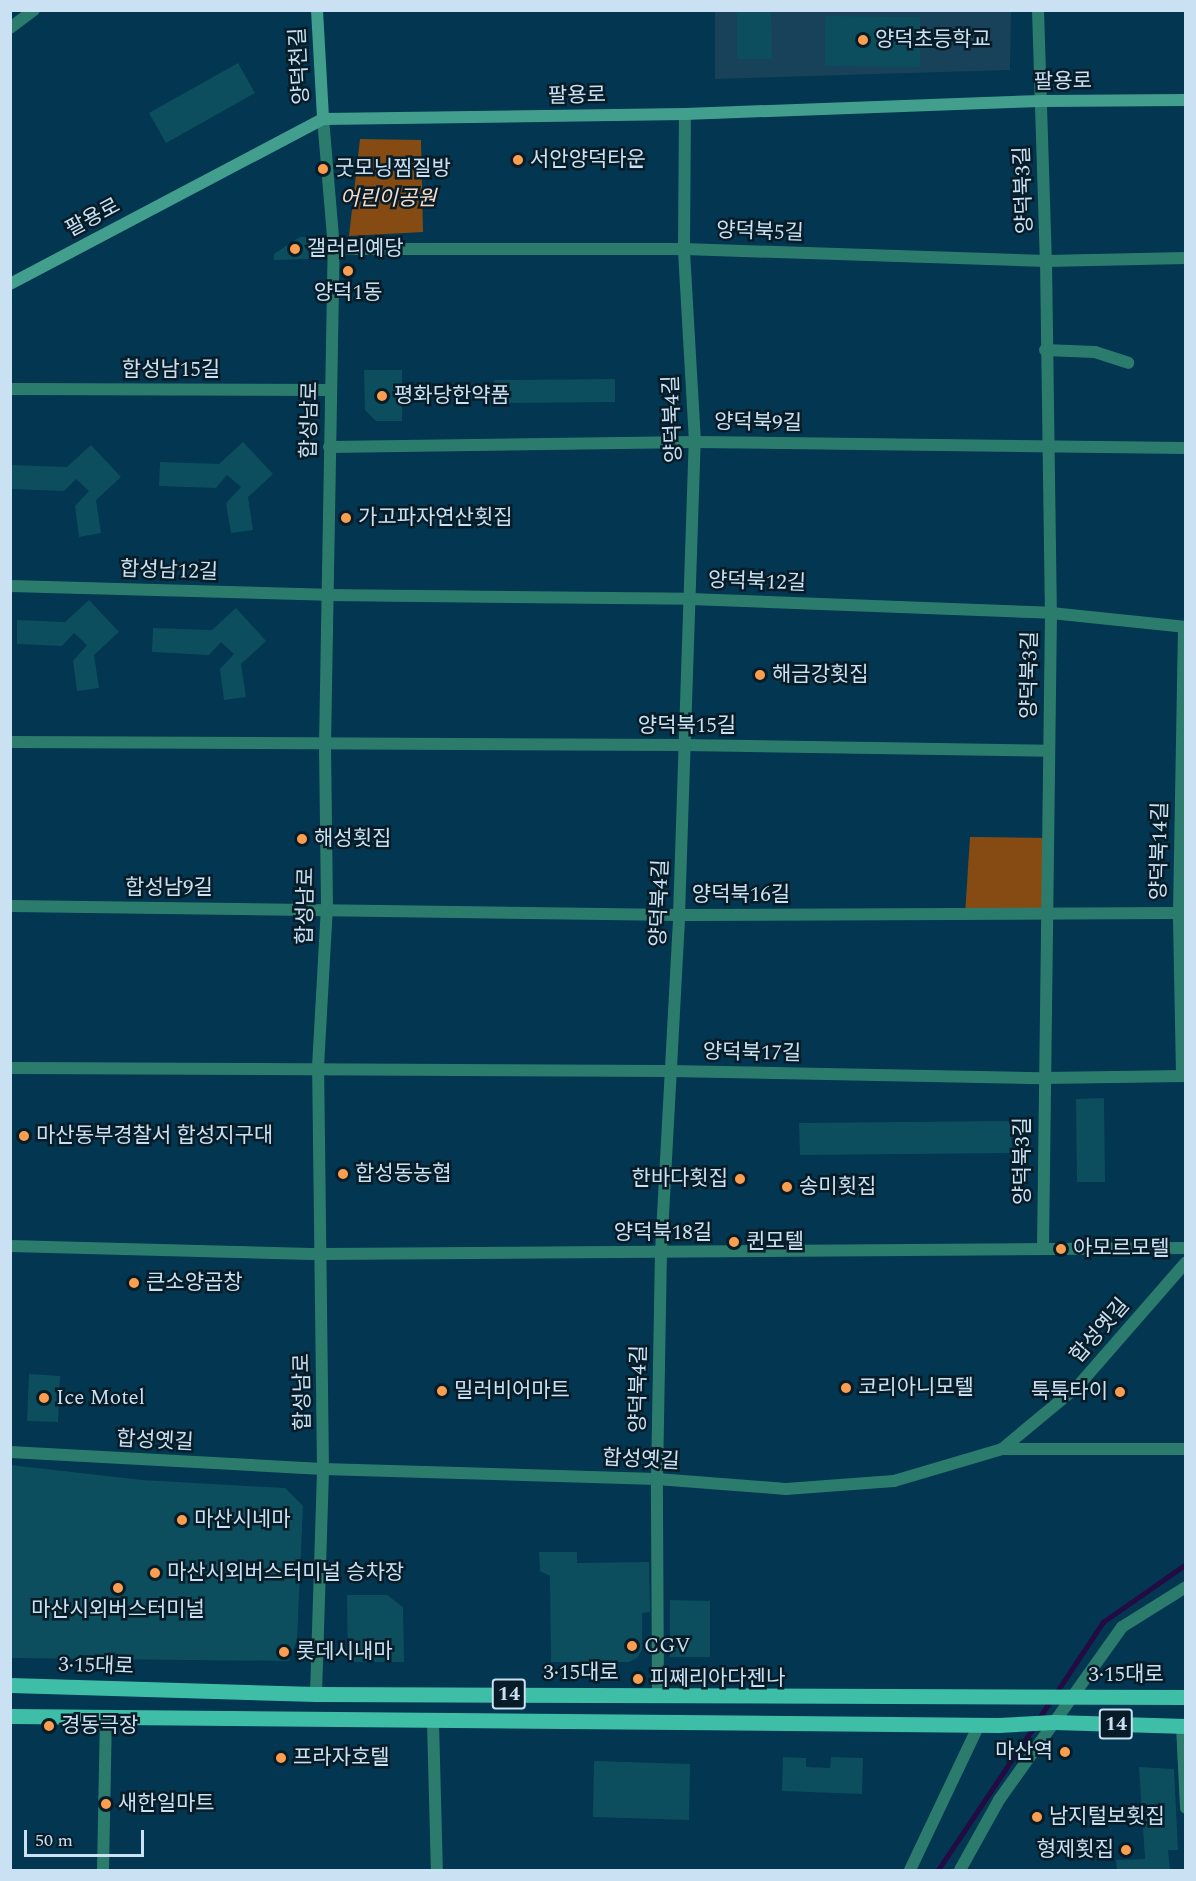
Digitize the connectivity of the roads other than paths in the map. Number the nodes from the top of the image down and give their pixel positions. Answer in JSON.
{"nodes":[{"id":1,"x":34,"y":10,"type":"edge"},
{"id":2,"x":317,"y":10,"type":"edge"},
{"id":3,"x":1038,"y":10,"type":"edge"},
{"id":4,"x":10,"y":28,"type":"edge"},
{"id":5,"x":1185,"y":100,"type":"edge"},
{"id":6,"x":1042,"y":101,"type":"junction"},
{"id":7,"x":686,"y":114,"type":"junction"},
{"id":8,"x":323,"y":119,"type":"junction"},
{"id":9,"x":334,"y":249,"type":"junction"},
{"id":10,"x":684,"y":249,"type":"junction"},
{"id":11,"x":1185,"y":258,"type":"edge"},
{"id":12,"x":1046,"y":261,"type":"junction"},
{"id":13,"x":10,"y":284,"type":"edge"},
{"id":14,"x":1045,"y":350,"type":"junction"},
{"id":15,"x":1128,"y":363,"type":"dead end"},
{"id":16,"x":10,"y":389,"type":"edge"},
{"id":17,"x":331,"y":390,"type":"junction"},
{"id":18,"x":695,"y":441,"type":"junction"},
{"id":19,"x":329,"y":447,"type":"junction"},
{"id":20,"x":1047,"y":447,"type":"junction"},
{"id":21,"x":1185,"y":448,"type":"edge"},
{"id":22,"x":10,"y":586,"type":"edge"},
{"id":23,"x":327,"y":595,"type":"junction"},
{"id":24,"x":690,"y":599,"type":"junction"},
{"id":25,"x":1051,"y":613,"type":"junction"},
{"id":26,"x":1185,"y":627,"type":"edge"},
{"id":27,"x":10,"y":742,"type":"edge"},
{"id":28,"x":325,"y":745,"type":"junction"},
{"id":29,"x":685,"y":745,"type":"junction"},
{"id":30,"x":1049,"y":751,"type":"junction"},
{"id":31,"x":10,"y":906,"type":"edge"},
{"id":32,"x":327,"y":908,"type":"junction"},
{"id":33,"x":1179,"y":914,"type":"junction"},
{"id":34,"x":679,"y":915,"type":"junction"},
{"id":35,"x":1047,"y":915,"type":"junction"},
{"id":36,"x":318,"y":1067,"type":"junction"},
{"id":37,"x":10,"y":1068,"type":"edge"},
{"id":38,"x":670,"y":1071,"type":"junction"},
{"id":39,"x":1184,"y":1076,"type":"edge"},
{"id":40,"x":1043,"y":1078,"type":"junction"},
{"id":41,"x":10,"y":1246,"type":"edge"},
{"id":42,"x":1185,"y":1248,"type":"edge"},
{"id":43,"x":1043,"y":1249,"type":"junction"},
{"id":44,"x":661,"y":1252,"type":"junction"},
{"id":45,"x":321,"y":1254,"type":"junction"},
{"id":46,"x":1185,"y":1262,"type":"edge"},
{"id":47,"x":1002,"y":1449,"type":"junction"},
{"id":48,"x":1185,"y":1449,"type":"edge"},
{"id":49,"x":10,"y":1452,"type":"edge"},
{"id":50,"x":323,"y":1469,"type":"junction"},
{"id":51,"x":657,"y":1479,"type":"junction"},
{"id":52,"x":1185,"y":1587,"type":"edge"},
{"id":53,"x":10,"y":1685,"type":"edge"},
{"id":54,"x":316,"y":1694,"type":"junction"},
{"id":55,"x":658,"y":1695,"type":"junction"},
{"id":56,"x":1070,"y":1696,"type":"junction"},
{"id":57,"x":1185,"y":1696,"type":"edge"},
{"id":58,"x":10,"y":1716,"type":"edge"},
{"id":59,"x":106,"y":1718,"type":"junction"},
{"id":60,"x":433,"y":1722,"type":"junction"},
{"id":61,"x":1051,"y":1723,"type":"junction"},
{"id":62,"x":979,"y":1725,"type":"junction"},
{"id":63,"x":1184,"y":1726,"type":"edge"},
{"id":64,"x":1185,"y":1808,"type":"edge"},
{"id":65,"x":104,"y":1870,"type":"edge"},
{"id":66,"x":437,"y":1870,"type":"edge"},
{"id":67,"x":910,"y":1870,"type":"edge"},
{"id":68,"x":960,"y":1870,"type":"edge"}],
"edges":[{"from":1,"to":4,"type":"street"},
{"from":2,"to":8,"type":"main road","name":"양덕천길"},
{"from":3,"to":6,"type":"street","name":"양덕북3길"},
{"from":5,"to":6,"type":"main road","name":"팔용로"},
{"from":6,"to":7,"type":"main road","name":"팔용로"},
{"from":6,"to":12,"type":"street","name":"양덕북3길"},
{"from":7,"to":8,"type":"main road","name":"팔용로"},
{"from":7,"to":10,"type":"street","name":"양덕북4길"},
{"from":8,"to":9,"type":"street","name":"합성남로"},
{"from":8,"to":13,"type":"main road","name":"팔용로"},
{"from":9,"to":10,"type":"street","name":"양덕북5길"},
{"from":9,"to":17,"type":"street","name":"합성남로"},
{"from":10,"to":12,"type":"street","name":"양덕북5길"},
{"from":10,"to":18,"type":"street","name":"양덕북4길"},
{"from":11,"to":12,"type":"street","name":"양덕북5길"},
{"from":12,"to":14,"type":"street","name":"양덕북3길"},
{"from":14,"to":15,"type":"street"},
{"from":14,"to":20,"type":"street","name":"양덕북3길"},
{"from":16,"to":17,"type":"street","name":"합성남15길"},
{"from":17,"to":19,"type":"street","name":"합성남로"},
{"from":18,"to":19,"type":"street","name":"양덕북9길"},
{"from":18,"to":20,"type":"street","name":"양덕북9길"},
{"from":18,"to":24,"type":"street","name":"양덕북4길"},
{"from":19,"to":23,"type":"street","name":"합성남로"},
{"from":20,"to":21,"type":"street","name":"양덕북9길"},
{"from":20,"to":25,"type":"street","name":"양덕북3길"},
{"from":22,"to":23,"type":"street","name":"합성남12길"},
{"from":23,"to":24,"type":"street","name":"양덕북12길"},
{"from":23,"to":28,"type":"street","name":"합성남로"},
{"from":24,"to":25,"type":"street","name":"양덕북12길"},
{"from":24,"to":29,"type":"street","name":"양덕북4길"},
{"from":25,"to":26,"type":"street","name":"양덕북12길"},
{"from":25,"to":30,"type":"street","name":"양덕북3길"},
{"from":26,"to":33,"type":"street","name":"양덕북14길"},
{"from":27,"to":28,"type":"street","name":"양덕북15길"},
{"from":28,"to":29,"type":"street","name":"양덕북15길"},
{"from":28,"to":32,"type":"street","name":"합성남로"},
{"from":29,"to":30,"type":"street","name":"양덕북15길"},
{"from":29,"to":34,"type":"street","name":"양덕북4길"},
{"from":30,"to":35,"type":"street","name":"양덕북3길"},
{"from":31,"to":32,"type":"street","name":"합성남9길"},
{"from":32,"to":34,"type":"street","name":"양덕북16길"},
{"from":32,"to":36,"type":"street","name":"합성남로"},
{"from":33,"to":35,"type":"street","name":"양덕북16길"},
{"from":33,"to":39,"type":"street","name":"양덕북14길"},
{"from":34,"to":35,"type":"street","name":"양덕북16길"},
{"from":34,"to":38,"type":"street","name":"양덕북4길"},
{"from":35,"to":40,"type":"street","name":"양덕북3길"},
{"from":36,"to":37,"type":"street","name":"양덕북17길"},
{"from":36,"to":38,"type":"street","name":"양덕북17길"},
{"from":36,"to":45,"type":"street","name":"합성남로"},
{"from":38,"to":40,"type":"street","name":"양덕북17길"},
{"from":38,"to":44,"type":"street","name":"양덕북4길"},
{"from":39,"to":40,"type":"street","name":"양덕북17길"},
{"from":40,"to":43,"type":"street","name":"양덕북3길"},
{"from":41,"to":45,"type":"street","name":"양덕북18길"},
{"from":42,"to":43,"type":"street","name":"양덕북18길"},
{"from":43,"to":44,"type":"street","name":"양덕북18길"},
{"from":44,"to":45,"type":"street","name":"양덕북18길"},
{"from":44,"to":51,"type":"street","name":"양덕북4길"},
{"from":45,"to":50,"type":"street","name":"합성남로"},
{"from":46,"to":47,"type":"street","name":"합성옛길"},
{"from":47,"to":48,"type":"street"},
{"from":47,"to":51,"type":"street","name":"합성옛길"},
{"from":49,"to":50,"type":"street","name":"합성옛길"},
{"from":50,"to":51,"type":"street","name":"합성옛길"},
{"from":50,"to":54,"type":"street","name":"합성남로"},
{"from":51,"to":55,"type":"street","name":"양덕북4길"},
{"from":52,"to":56,"type":"street"},
{"from":53,"to":54,"type":"main road","name":"3·15대로","number":"14"},
{"from":54,"to":55,"type":"main road","name":"3·15대로","number":"14"},
{"from":55,"to":56,"type":"main road","name":"3·15대로","number":"14"},
{"from":56,"to":57,"type":"main road","name":"3·15대로","number":"14"},
{"from":56,"to":61,"type":"street"},
{"from":58,"to":59,"type":"main road","number":"14"},
{"from":59,"to":60,"type":"main road","number":"14"},
{"from":59,"to":65,"type":"street"},
{"from":60,"to":62,"type":"main road","number":"14"},
{"from":60,"to":66,"type":"street"},
{"from":61,"to":62,"type":"main road","number":"14"},
{"from":61,"to":63,"type":"main road","number":"14"},
{"from":61,"to":68,"type":"street"},
{"from":62,"to":67,"type":"street"},
{"from":63,"to":64,"type":"street"}]}
